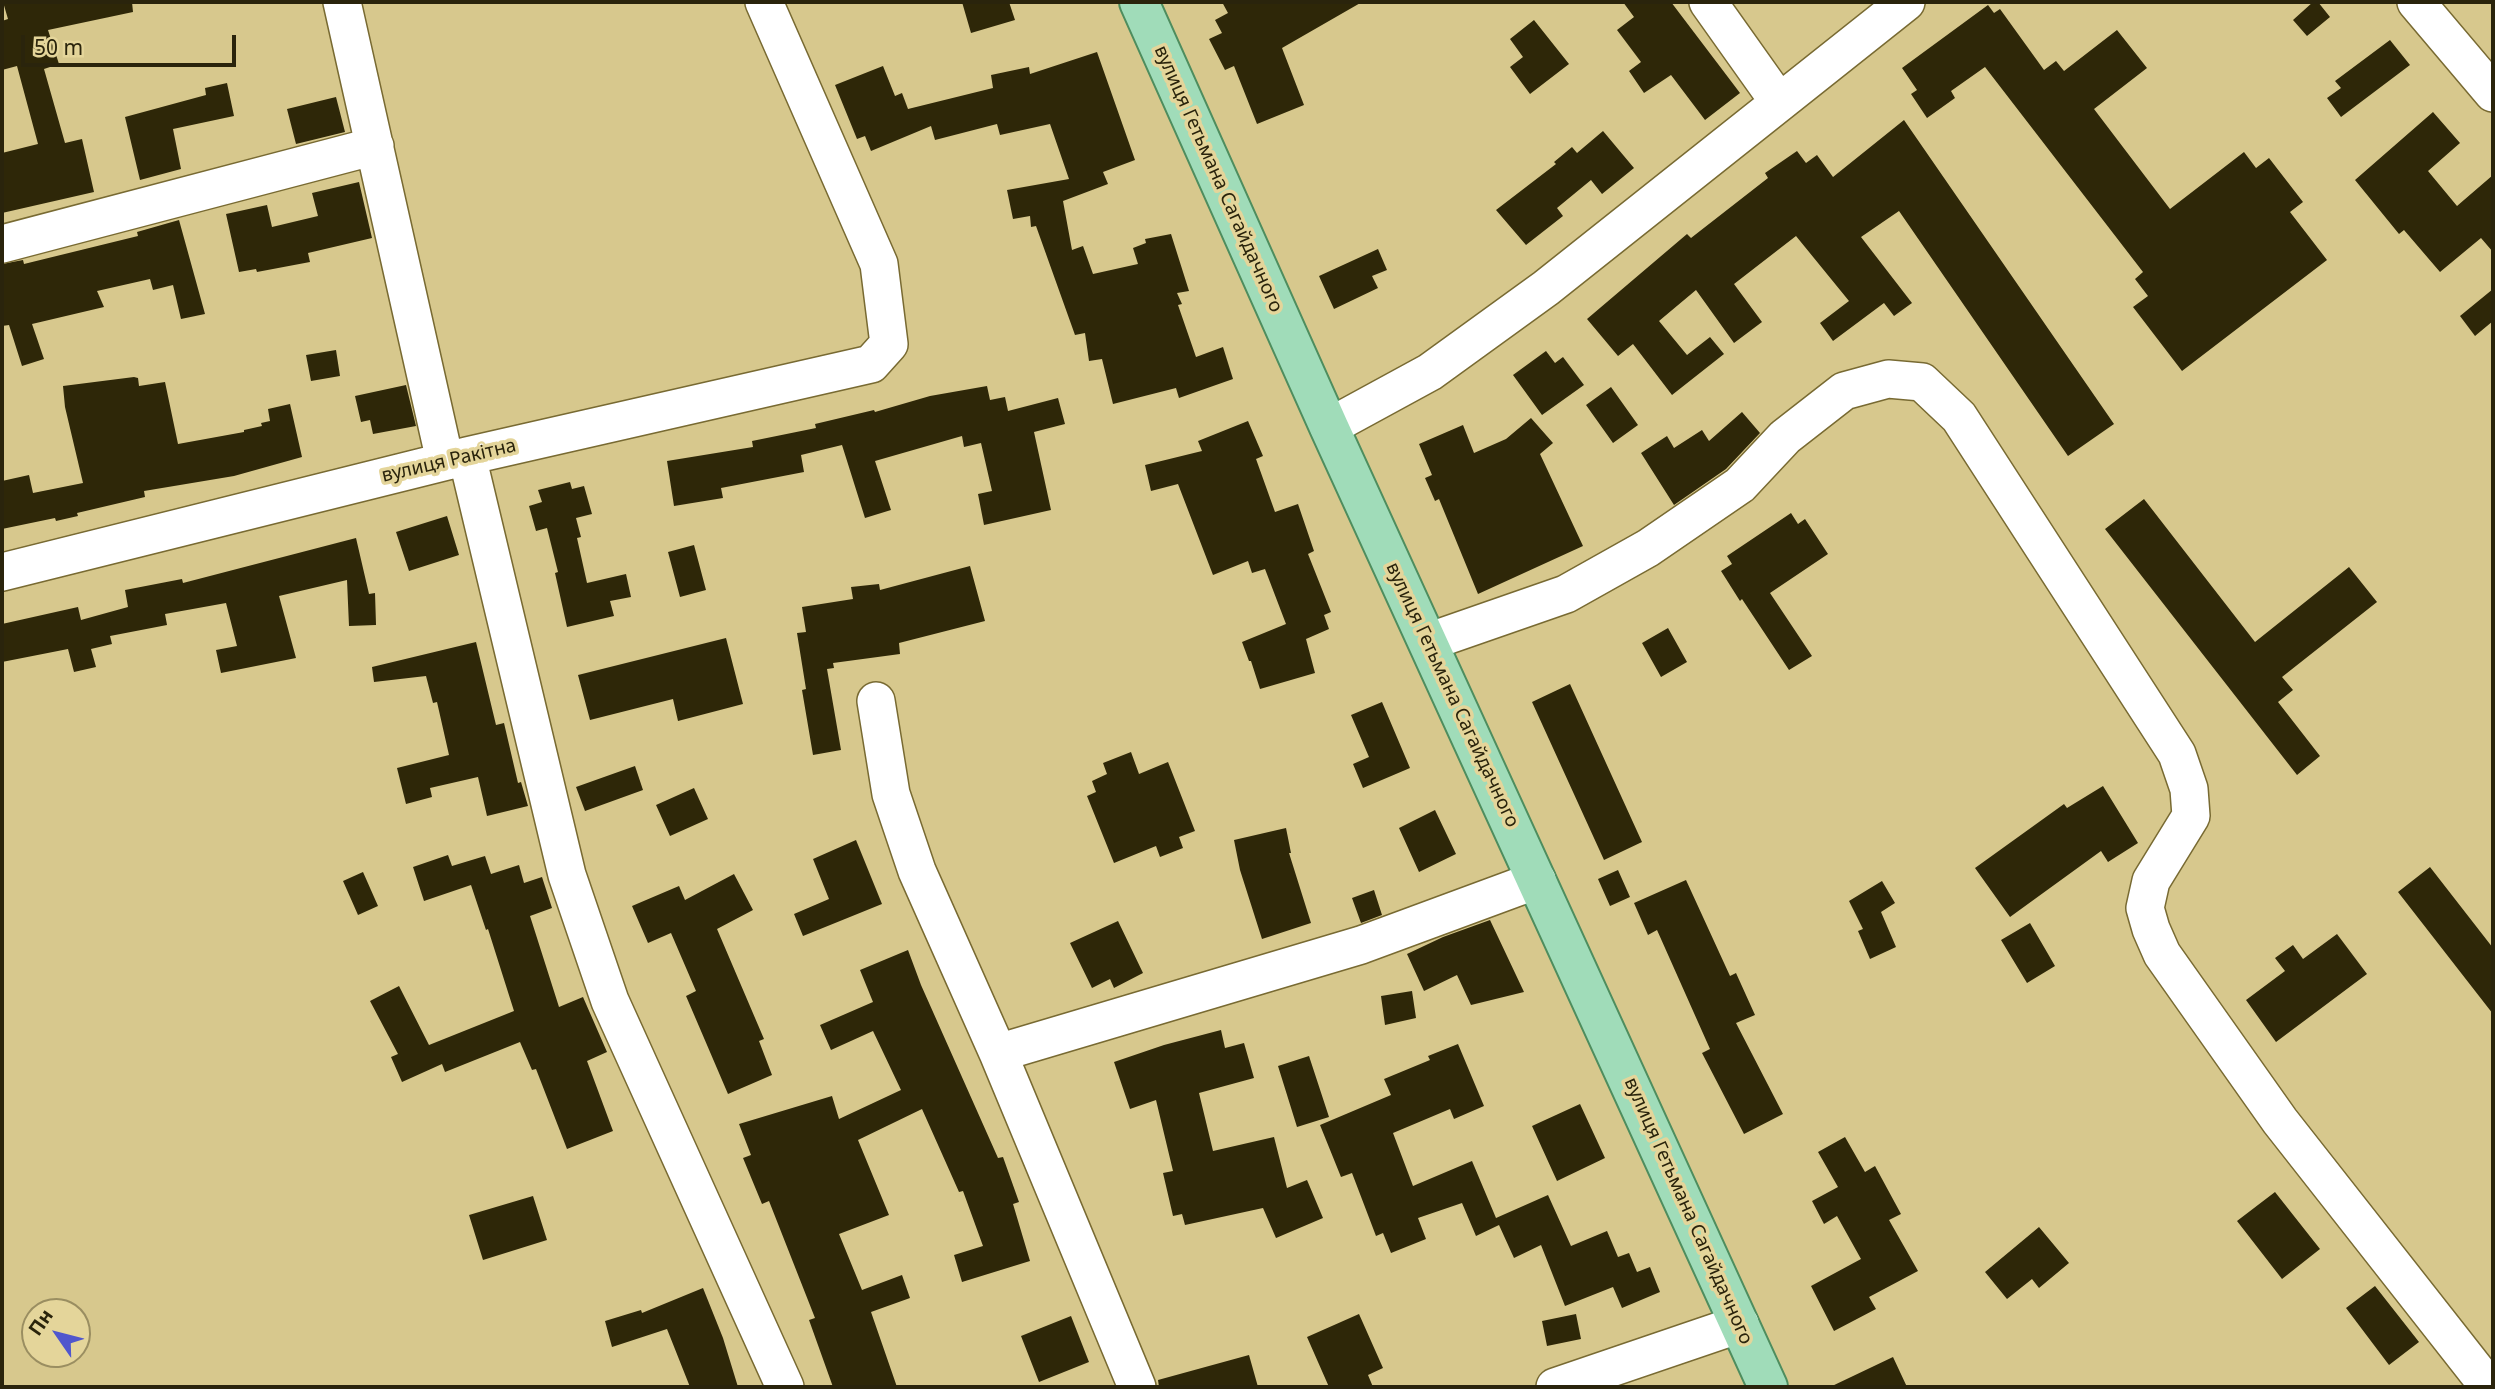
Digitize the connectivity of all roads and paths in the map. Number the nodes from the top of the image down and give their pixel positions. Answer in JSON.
{"nodes":[{"id":1,"x":342,"y":2,"type":"edge"},
{"id":2,"x":764,"y":2,"type":"edge"},
{"id":3,"x":1139,"y":2,"type":"edge"},
{"id":4,"x":1708,"y":2,"type":"edge"},
{"id":5,"x":1906,"y":2,"type":"edge"},
{"id":6,"x":2416,"y":2,"type":"edge"},
{"id":7,"x":2493,"y":93,"type":"edge"},
{"id":8,"x":1780,"y":102,"type":"junction"},
{"id":9,"x":375,"y":146,"type":"junction"},
{"id":10,"x":2,"y":244,"type":"edge"},
{"id":11,"x":1329,"y":427,"type":"junction"},
{"id":12,"x":456,"y":459,"type":"junction"},
{"id":13,"x":2,"y":572,"type":"edge"},
{"id":14,"x":1427,"y":642,"type":"junction"},
{"id":15,"x":876,"y":701,"type":"dead end"},
{"id":16,"x":1537,"y":880,"type":"junction"},
{"id":17,"x":998,"y":1053,"type":"junction"},
{"id":18,"x":1740,"y":1324,"type":"junction"},
{"id":19,"x":785,"y":1387,"type":"edge"},
{"id":20,"x":1137,"y":1387,"type":"edge"},
{"id":21,"x":1555,"y":1387,"type":"edge"},
{"id":22,"x":1768,"y":1387,"type":"edge"},
{"id":23,"x":2489,"y":1387,"type":"edge"}],
"edges":[{"from":1,"to":9,"type":"street"},
{"from":2,"to":12,"type":"street","name":"вулиця Ракітна"},
{"from":3,"to":11,"type":"main road","name":"вулиця Гетьмана Сагайдачного"},
{"from":4,"to":8,"type":"street"},
{"from":5,"to":8,"type":"street"},
{"from":6,"to":7,"type":"street"},
{"from":8,"to":11,"type":"street"},
{"from":9,"to":10,"type":"street"},
{"from":9,"to":12,"type":"street"},
{"from":11,"to":14,"type":"main road","name":"вулиця Гетьмана Сагайдачного"},
{"from":12,"to":13,"type":"street","name":"вулиця Ракітна"},
{"from":12,"to":19,"type":"street"},
{"from":14,"to":16,"type":"main road","name":"вулиця Гетьмана Сагайдачного"},
{"from":14,"to":23,"type":"street"},
{"from":15,"to":17,"type":"street"},
{"from":16,"to":17,"type":"street"},
{"from":16,"to":18,"type":"main road","name":"вулиця Гетьмана Сагайдачного"},
{"from":17,"to":20,"type":"street"},
{"from":18,"to":21,"type":"street"},
{"from":18,"to":22,"type":"main road","name":"вулиця Гетьмана Сагайдачного"}]}
